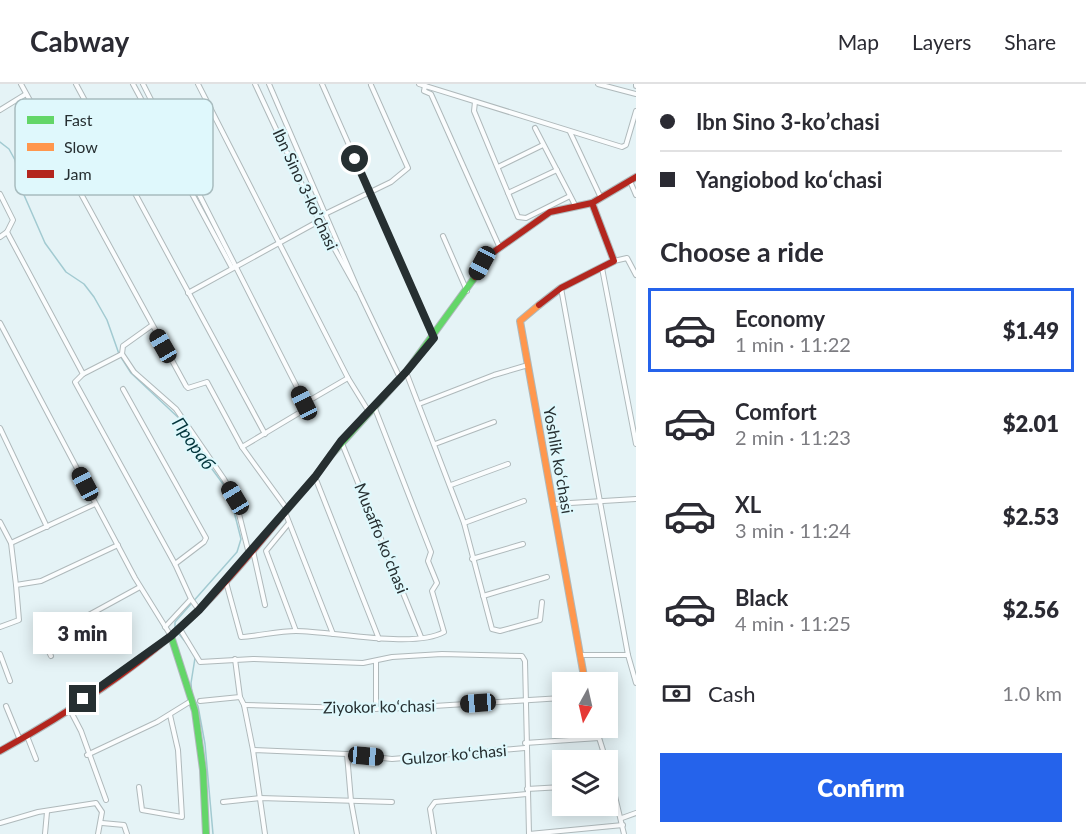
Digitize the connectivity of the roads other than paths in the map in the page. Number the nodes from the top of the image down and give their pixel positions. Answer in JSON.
{"nodes":[{"id":1,"x":21,"y":84,"type":"edge"},
{"id":2,"x":76,"y":84,"type":"edge"},
{"id":3,"x":134,"y":84,"type":"edge"},
{"id":4,"x":143,"y":84,"type":"edge"},
{"id":5,"x":198,"y":84,"type":"edge"},
{"id":6,"x":255,"y":84,"type":"edge"},
{"id":7,"x":269,"y":84,"type":"edge"},
{"id":8,"x":322,"y":84,"type":"edge"},
{"id":9,"x":419,"y":84,"type":"edge"},
{"id":10,"x":598,"y":84,"type":"edge"},
{"id":11,"x":371,"y":85,"type":"edge"},
{"id":12,"x":425,"y":86,"type":"junction"},
{"id":13,"x":26,"y":94,"type":"junction"},
{"id":14,"x":636,"y":94,"type":"edge"},
{"id":15,"x":18,"y":99,"type":"edge"},
{"id":16,"x":29,"y":99,"type":"edge"},
{"id":17,"x":84,"y":99,"type":"edge"},
{"id":18,"x":142,"y":99,"type":"edge"},
{"id":19,"x":150,"y":99,"type":"edge"},
{"id":20,"x":206,"y":99,"type":"edge"},
{"id":21,"x":15,"y":101,"type":"edge"},
{"id":22,"x":475,"y":102,"type":"junction"},
{"id":23,"x":0,"y":110,"type":"edge"},
{"id":24,"x":636,"y":111,"type":"edge"},
{"id":25,"x":213,"y":113,"type":"edge"},
{"id":26,"x":535,"y":128,"type":"dead end"},
{"id":27,"x":570,"y":132,"type":"junction"},
{"id":28,"x":543,"y":145,"type":"junction"},
{"id":29,"x":498,"y":167,"type":"junction"},
{"id":30,"x":557,"y":170,"type":"junction"},
{"id":31,"x":633,"y":179,"type":"edge"},
{"id":32,"x":370,"y":193,"type":"junction"},
{"id":33,"x":508,"y":193,"type":"junction"},
{"id":34,"x":0,"y":194,"type":"edge"},
{"id":35,"x":80,"y":195,"type":"edge"},
{"id":36,"x":135,"y":195,"type":"edge"},
{"id":37,"x":195,"y":195,"type":"edge"},
{"id":38,"x":198,"y":195,"type":"edge"},
{"id":39,"x":636,"y":195,"type":"edge"},
{"id":40,"x":570,"y":196,"type":"junction"},
{"id":41,"x":601,"y":199,"type":"junction"},
{"id":42,"x":592,"y":203,"type":"junction"},
{"id":43,"x":575,"y":206,"type":"junction"},
{"id":44,"x":327,"y":213,"type":"junction"},
{"id":45,"x":319,"y":221,"type":"junction"},
{"id":46,"x":7,"y":232,"type":"junction"},
{"id":47,"x":442,"y":236,"type":"dead end"},
{"id":48,"x":0,"y":237,"type":"edge"},
{"id":49,"x":279,"y":242,"type":"junction"},
{"id":50,"x":499,"y":246,"type":"junction"},
{"id":51,"x":614,"y":261,"type":"junction"},
{"id":52,"x":234,"y":267,"type":"junction"},
{"id":53,"x":602,"y":268,"type":"junction"},
{"id":54,"x":636,"y":275,"type":"edge"},
{"id":55,"x":561,"y":288,"type":"junction"},
{"id":56,"x":467,"y":291,"type":"junction"},
{"id":57,"x":359,"y":292,"type":"junction"},
{"id":58,"x":188,"y":293,"type":"junction"},
{"id":59,"x":0,"y":323,"type":"edge"},
{"id":60,"x":151,"y":326,"type":"junction"},
{"id":61,"x":434,"y":338,"type":"junction"},
{"id":62,"x":120,"y":355,"type":"junction"},
{"id":63,"x":528,"y":365,"type":"junction"},
{"id":64,"x":406,"y":372,"type":"junction"},
{"id":65,"x":83,"y":374,"type":"junction"},
{"id":66,"x":348,"y":378,"type":"junction"},
{"id":67,"x":401,"y":378,"type":"junction"},
{"id":68,"x":123,"y":390,"type":"dead end"},
{"id":69,"x":304,"y":403,"type":"junction"},
{"id":70,"x":419,"y":404,"type":"junction"},
{"id":71,"x":371,"y":409,"type":"junction"},
{"id":72,"x":494,"y":422,"type":"dead end"},
{"id":73,"x":0,"y":428,"type":"edge"},
{"id":74,"x":265,"y":434,"type":"junction"},
{"id":75,"x":341,"y":441,"type":"junction"},
{"id":76,"x":435,"y":444,"type":"junction"},
{"id":77,"x":636,"y":444,"type":"edge"},
{"id":78,"x":242,"y":447,"type":"junction"},
{"id":79,"x":508,"y":464,"type":"dead end"},
{"id":80,"x":315,"y":477,"type":"junction"},
{"id":81,"x":451,"y":485,"type":"junction"},
{"id":82,"x":636,"y":499,"type":"edge"},
{"id":83,"x":600,"y":500,"type":"junction"},
{"id":84,"x":524,"y":501,"type":"dead end"},
{"id":85,"x":96,"y":504,"type":"junction"},
{"id":86,"x":554,"y":504,"type":"junction"},
{"id":87,"x":286,"y":511,"type":"junction"},
{"id":88,"x":0,"y":522,"type":"edge"},
{"id":89,"x":289,"y":523,"type":"junction"},
{"id":90,"x":464,"y":523,"type":"junction"},
{"id":91,"x":48,"y":527,"type":"junction"},
{"id":92,"x":10,"y":543,"type":"junction"},
{"id":93,"x":257,"y":544,"type":"junction"},
{"id":94,"x":523,"y":544,"type":"dead end"},
{"id":95,"x":118,"y":545,"type":"junction"},
{"id":96,"x":251,"y":553,"type":"junction"},
{"id":97,"x":266,"y":554,"type":"junction"},
{"id":98,"x":472,"y":559,"type":"junction"},
{"id":99,"x":175,"y":564,"type":"junction"},
{"id":100,"x":547,"y":577,"type":"dead end"},
{"id":101,"x":226,"y":582,"type":"junction"},
{"id":102,"x":16,"y":585,"type":"junction"},
{"id":103,"x":140,"y":587,"type":"junction"},
{"id":104,"x":483,"y":596,"type":"junction"},
{"id":105,"x":191,"y":599,"type":"junction"},
{"id":106,"x":542,"y":602,"type":"dead end"},
{"id":107,"x":265,"y":605,"type":"dead end"},
{"id":108,"x":199,"y":610,"type":"junction"},
{"id":109,"x":0,"y":627,"type":"edge"},
{"id":110,"x":165,"y":627,"type":"junction"},
{"id":111,"x":180,"y":629,"type":"junction"},
{"id":112,"x":296,"y":631,"type":"junction"},
{"id":113,"x":333,"y":634,"type":"junction"},
{"id":114,"x":171,"y":636,"type":"junction"},
{"id":115,"x":421,"y":637,"type":"junction"},
{"id":116,"x":379,"y":639,"type":"junction"},
{"id":117,"x":0,"y":654,"type":"edge"},
{"id":118,"x":582,"y":655,"type":"junction"},
{"id":119,"x":628,"y":655,"type":"junction"},
{"id":120,"x":51,"y":656,"type":"dead end"},
{"id":121,"x":235,"y":659,"type":"junction"},
{"id":122,"x":376,"y":662,"type":"junction"},
{"id":123,"x":633,"y":665,"type":"edge"},
{"id":124,"x":584,"y":672,"type":"edge"},
{"id":125,"x":10,"y":681,"type":"dead end"},
{"id":126,"x":636,"y":683,"type":"edge"},
{"id":127,"x":240,"y":697,"type":"junction"},
{"id":128,"x":552,"y":699,"type":"edge"},
{"id":129,"x":524,"y":700,"type":"junction"},
{"id":130,"x":191,"y":701,"type":"junction"},
{"id":131,"x":200,"y":701,"type":"dead end"},
{"id":132,"x":244,"y":705,"type":"junction"},
{"id":133,"x":6,"y":706,"type":"dead end"},
{"id":134,"x":69,"y":708,"type":"junction"},
{"id":135,"x":376,"y":709,"type":"junction"},
{"id":136,"x":170,"y":715,"type":"junction"},
{"id":137,"x":27,"y":736,"type":"junction"},
{"id":138,"x":599,"y":738,"type":"joint"},
{"id":139,"x":20,"y":740,"type":"junction"},
{"id":140,"x":525,"y":746,"type":"junction"},
{"id":141,"x":253,"y":750,"type":"junction"},
{"id":142,"x":603,"y":750,"type":"edge"},
{"id":143,"x":0,"y":751,"type":"edge"},
{"id":144,"x":87,"y":754,"type":"junction"},
{"id":145,"x":347,"y":754,"type":"junction"},
{"id":146,"x":36,"y":759,"type":"dead end"},
{"id":147,"x":139,"y":787,"type":"dead end"},
{"id":148,"x":552,"y":788,"type":"edge"},
{"id":149,"x":527,"y":792,"type":"junction"},
{"id":150,"x":260,"y":798,"type":"junction"},
{"id":151,"x":106,"y":801,"type":"dead end"},
{"id":152,"x":351,"y":801,"type":"junction"},
{"id":153,"x":223,"y":802,"type":"dead end"},
{"id":154,"x":392,"y":802,"type":"dead end"},
{"id":155,"x":618,"y":807,"type":"edge"},
{"id":156,"x":47,"y":812,"type":"junction"},
{"id":157,"x":636,"y":813,"type":"edge"},
{"id":158,"x":622,"y":818,"type":"junction"},
{"id":159,"x":0,"y":823,"type":"edge"},
{"id":160,"x":102,"y":823,"type":"junction"},
{"id":161,"x":623,"y":825,"type":"junction"},
{"id":162,"x":45,"y":834,"type":"edge"},
{"id":163,"x":98,"y":834,"type":"edge"},
{"id":164,"x":127,"y":834,"type":"edge"},
{"id":165,"x":206,"y":834,"type":"edge"},
{"id":166,"x":265,"y":834,"type":"edge"},
{"id":167,"x":357,"y":834,"type":"edge"},
{"id":168,"x":434,"y":834,"type":"edge"},
{"id":169,"x":529,"y":834,"type":"edge"},
{"id":170,"x":624,"y":834,"type":"edge"}],
"edges":[{"from":1,"to":13,"type":"street"},
{"from":2,"to":17,"type":"street"},
{"from":3,"to":18,"type":"street"},
{"from":4,"to":19,"type":"street"},
{"from":5,"to":20,"type":"street"},
{"from":6,"to":45,"type":"street","name":"Ibn Sino 3-koʼchasi"},
{"from":7,"to":44,"type":"street","name":"Ibn Sino 3-koʼchasi"},
{"from":8,"to":32,"type":"street"},
{"from":9,"to":12,"type":"street"},
{"from":10,"to":14,"type":"street"},
{"from":11,"to":32,"type":"street","name":"Ibn Sino 3-koʼchasi"},
{"from":12,"to":22,"type":"street"},
{"from":12,"to":50,"type":"street"},
{"from":13,"to":15,"type":"street"},
{"from":13,"to":16,"type":"street"},
{"from":21,"to":23,"type":"street"},
{"from":22,"to":27,"type":"street"},
{"from":22,"to":29,"type":"street"},
{"from":24,"to":27,"type":"street"},
{"from":25,"to":49,"type":"street"},
{"from":26,"to":28,"type":"street"},
{"from":27,"to":41,"type":"street"},
{"from":28,"to":29,"type":"street"},
{"from":28,"to":30,"type":"street"},
{"from":29,"to":33,"type":"street"},
{"from":30,"to":33,"type":"street"},
{"from":30,"to":40,"type":"street"},
{"from":31,"to":39,"type":"street"},
{"from":31,"to":41,"type":"street"},
{"from":32,"to":44,"type":"street","name":"Ibn Sino 3-koʼchasi"},
{"from":32,"to":61,"type":"street"},
{"from":33,"to":40,"type":"street"},
{"from":34,"to":46,"type":"street"},
{"from":35,"to":60,"type":"street"},
{"from":36,"to":58,"type":"street"},
{"from":37,"to":52,"type":"street"},
{"from":38,"to":52,"type":"street"},
{"from":40,"to":43,"type":"street"},
{"from":41,"to":42,"type":"street"},
{"from":42,"to":43,"type":"street"},
{"from":42,"to":51,"type":"street"},
{"from":43,"to":50,"type":"street"},
{"from":44,"to":57,"type":"street","name":"Ibn Sino 3-koʼchasi"},
{"from":45,"to":49,"type":"street"},
{"from":45,"to":57,"type":"street","name":"Ibn Sino 3-koʼchasi"},
{"from":46,"to":48,"type":"street"},
{"from":46,"to":65,"type":"street"},
{"from":47,"to":56,"type":"street"},
{"from":49,"to":52,"type":"street"},
{"from":49,"to":66,"type":"street"},
{"from":50,"to":56,"type":"street"},
{"from":51,"to":53,"type":"street","name":"Yoshlik koʻchasi"},
{"from":51,"to":54,"type":"street"},
{"from":52,"to":58,"type":"street"},
{"from":52,"to":69,"type":"street"},
{"from":53,"to":55,"type":"street","name":"Yoshlik koʻchasi"},
{"from":53,"to":77,"type":"street"},
{"from":55,"to":63,"type":"street","name":"Yoshlik koʻchasi"},
{"from":55,"to":83,"type":"street","name":"Yoshlik koʻchasi"},
{"from":56,"to":61,"type":"street"},
{"from":57,"to":67,"type":"street","name":"Ibn Sino 3-koʼchasi"},
{"from":58,"to":74,"type":"street"},
{"from":59,"to":85,"type":"street"},
{"from":60,"to":62,"type":"street"},
{"from":60,"to":78,"type":"street"},
{"from":61,"to":64,"type":"street"},
{"from":62,"to":65,"type":"street"},
{"from":62,"to":96,"type":"street"},
{"from":63,"to":70,"type":"street"},
{"from":63,"to":86,"type":"street","name":"Yoshlik koʻchasi"},
{"from":64,"to":67,"type":"street"},
{"from":64,"to":70,"type":"street"},
{"from":65,"to":99,"type":"street"},
{"from":66,"to":69,"type":"street"},
{"from":66,"to":71,"type":"street"},
{"from":67,"to":71,"type":"street"},
{"from":68,"to":99,"type":"street"},
{"from":69,"to":74,"type":"street"},
{"from":70,"to":76,"type":"street"},
{"from":71,"to":75,"type":"street"},
{"from":71,"to":115,"type":"street"},
{"from":72,"to":76,"type":"street"},
{"from":73,"to":91,"type":"street"},
{"from":74,"to":78,"type":"street"},
{"from":75,"to":80,"type":"street"},
{"from":75,"to":115,"type":"street","name":"Musaffo koʻchasi"},
{"from":76,"to":81,"type":"street"},
{"from":78,"to":87,"type":"street"},
{"from":79,"to":81,"type":"street"},
{"from":80,"to":87,"type":"street"},
{"from":80,"to":116,"type":"street"},
{"from":81,"to":90,"type":"street"},
{"from":82,"to":83,"type":"street"},
{"from":83,"to":86,"type":"street"},
{"from":83,"to":119,"type":"street","name":"Yoshlik koʻchasi"},
{"from":84,"to":90,"type":"street"},
{"from":85,"to":91,"type":"street"},
{"from":85,"to":95,"type":"street"},
{"from":86,"to":118,"type":"street","name":"Yoshlik koʻchasi"},
{"from":87,"to":89,"type":"street"},
{"from":87,"to":93,"type":"street"},
{"from":88,"to":92,"type":"street"},
{"from":89,"to":97,"type":"street"},
{"from":89,"to":113,"type":"street"},
{"from":90,"to":98,"type":"street"},
{"from":91,"to":92,"type":"street"},
{"from":92,"to":102,"type":"street"},
{"from":93,"to":96,"type":"street"},
{"from":93,"to":97,"type":"street"},
{"from":94,"to":98,"type":"street"},
{"from":95,"to":102,"type":"street"},
{"from":95,"to":103,"type":"street"},
{"from":96,"to":101,"type":"street"},
{"from":96,"to":107,"type":"street"},
{"from":97,"to":112,"type":"street"},
{"from":98,"to":104,"type":"street"},
{"from":99,"to":105,"type":"street"},
{"from":100,"to":104,"type":"street"},
{"from":101,"to":108,"type":"street"},
{"from":101,"to":112,"type":"street"},
{"from":102,"to":109,"type":"street"},
{"from":103,"to":110,"type":"street"},
{"from":103,"to":120,"type":"street"},
{"from":104,"to":106,"type":"street"},
{"from":105,"to":108,"type":"street"},
{"from":105,"to":110,"type":"street"},
{"from":108,"to":111,"type":"street"},
{"from":110,"to":114,"type":"street"},
{"from":111,"to":114,"type":"street"},
{"from":111,"to":121,"type":"street"},
{"from":112,"to":113,"type":"street"},
{"from":113,"to":116,"type":"street"},
{"from":114,"to":130,"type":"street"},
{"from":114,"to":134,"type":"street"},
{"from":115,"to":116,"type":"street"},
{"from":117,"to":125,"type":"street"},
{"from":118,"to":119,"type":"street"},
{"from":118,"to":124,"type":"street","name":"Yoshlik koʻchasi"},
{"from":119,"to":123,"type":"street","name":"Yoshlik koʻchasi"},
{"from":121,"to":122,"type":"street"},
{"from":121,"to":127,"type":"street"},
{"from":122,"to":129,"type":"street"},
{"from":122,"to":135,"type":"street"},
{"from":123,"to":126,"type":"street","name":"Yoshlik koʻchasi"},
{"from":127,"to":131,"type":"street"},
{"from":127,"to":132,"type":"street"},
{"from":128,"to":129,"type":"street","name":"Ziyokor koʻchasi"},
{"from":129,"to":135,"type":"street","name":"Ziyokor koʻchasi"},
{"from":129,"to":140,"type":"street"},
{"from":130,"to":136,"type":"street"},
{"from":130,"to":165,"type":"street"},
{"from":132,"to":135,"type":"street","name":"Ziyokor koʻchasi"},
{"from":132,"to":141,"type":"street"},
{"from":133,"to":139,"type":"street"},
{"from":134,"to":137,"type":"street"},
{"from":134,"to":144,"type":"street"},
{"from":136,"to":144,"type":"street"},
{"from":136,"to":147,"type":"street"},
{"from":137,"to":139,"type":"street"},
{"from":137,"to":146,"type":"street"},
{"from":138,"to":140,"type":"street","name":"Gulzor koʻchasi"},
{"from":138,"to":142,"type":"street"},
{"from":139,"to":143,"type":"street"},
{"from":140,"to":145,"type":"street","name":"Gulzor koʻchasi"},
{"from":140,"to":149,"type":"street"},
{"from":141,"to":145,"type":"street","name":"Gulzor koʻchasi"},
{"from":141,"to":150,"type":"street"},
{"from":144,"to":151,"type":"street"},
{"from":145,"to":152,"type":"street"},
{"from":148,"to":149,"type":"street"},
{"from":149,"to":168,"type":"street"},
{"from":149,"to":169,"type":"street"},
{"from":150,"to":152,"type":"street"},
{"from":150,"to":153,"type":"street"},
{"from":150,"to":166,"type":"street"},
{"from":152,"to":154,"type":"street"},
{"from":152,"to":167,"type":"street"},
{"from":155,"to":158,"type":"street"},
{"from":156,"to":159,"type":"street"},
{"from":156,"to":160,"type":"street"},
{"from":156,"to":162,"type":"street"},
{"from":157,"to":158,"type":"street"},
{"from":158,"to":161,"type":"street"},
{"from":160,"to":163,"type":"street"},
{"from":160,"to":164,"type":"street"},
{"from":161,"to":169,"type":"street"},
{"from":161,"to":170,"type":"street"}]}
